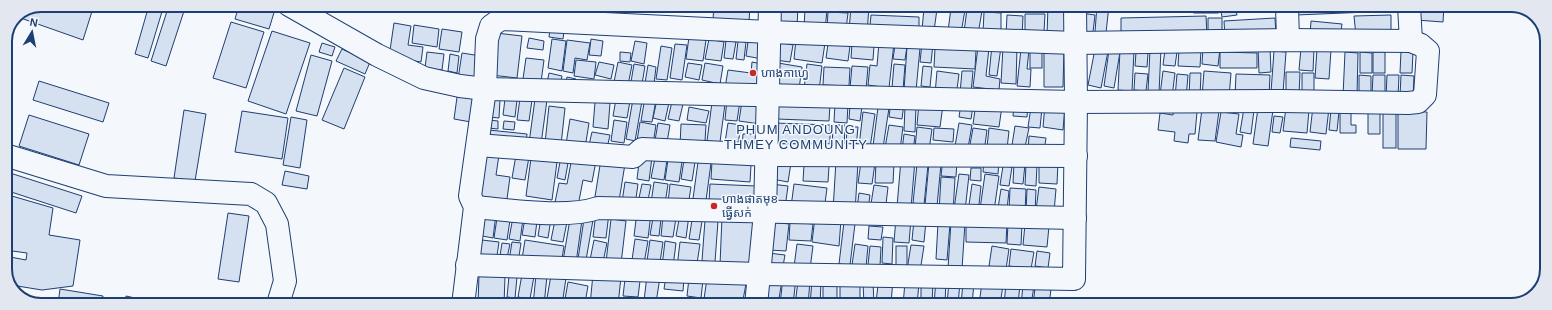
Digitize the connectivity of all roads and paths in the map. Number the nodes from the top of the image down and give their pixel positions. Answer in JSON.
{"nodes":[{"id":1,"x":301,"y":12,"type":"edge"},
{"id":2,"x":770,"y":12,"type":"edge"},
{"id":3,"x":1075,"y":12,"type":"edge"},
{"id":4,"x":1287,"y":12,"type":"edge"},
{"id":5,"x":1409,"y":12,"type":"edge"},
{"id":6,"x":770,"y":32,"type":"junction"},
{"id":7,"x":1288,"y":40,"type":"junction"},
{"id":8,"x":1411,"y":40,"type":"junction"},
{"id":9,"x":1075,"y":43,"type":"junction"},
{"id":10,"x":485,"y":89,"type":"junction"},
{"id":11,"x":768,"y":96,"type":"junction"},
{"id":12,"x":1076,"y":102,"type":"junction"},
{"id":13,"x":478,"y":145,"type":"junction"},
{"id":14,"x":767,"y":155,"type":"junction"},
{"id":15,"x":1076,"y":156,"type":"junction"},
{"id":16,"x":12,"y":157,"type":"edge"},
{"id":17,"x":475,"y":207,"type":"junction"},
{"id":18,"x":765,"y":212,"type":"junction"},
{"id":19,"x":1075,"y":218,"type":"junction"},
{"id":20,"x":467,"y":265,"type":"junction"},
{"id":21,"x":759,"y":274,"type":"junction"},
{"id":22,"x":280,"y":298,"type":"edge"},
{"id":23,"x":464,"y":298,"type":"edge"},
{"id":24,"x":757,"y":298,"type":"edge"}],
"edges":[{"from":1,"to":10,"type":"street"},
{"from":2,"to":6,"type":"street"},
{"from":3,"to":9,"type":"street"},
{"from":4,"to":7,"type":"street"},
{"from":5,"to":8,"type":"street"},
{"from":6,"to":9,"type":"street"},
{"from":6,"to":10,"type":"street"},
{"from":6,"to":11,"type":"street"},
{"from":7,"to":8,"type":"street"},
{"from":7,"to":9,"type":"street"},
{"from":8,"to":12,"type":"street"},
{"from":9,"to":12,"type":"street"},
{"from":10,"to":11,"type":"street"},
{"from":10,"to":13,"type":"street"},
{"from":11,"to":12,"type":"street"},
{"from":11,"to":14,"type":"street"},
{"from":12,"to":15,"type":"street"},
{"from":13,"to":14,"type":"street"},
{"from":13,"to":17,"type":"street"},
{"from":14,"to":15,"type":"street"},
{"from":14,"to":18,"type":"street"},
{"from":15,"to":19,"type":"street"},
{"from":16,"to":22,"type":"street"},
{"from":17,"to":18,"type":"street"},
{"from":17,"to":20,"type":"street"},
{"from":18,"to":19,"type":"street"},
{"from":18,"to":21,"type":"street"},
{"from":19,"to":21,"type":"street"},
{"from":20,"to":21,"type":"street"},
{"from":20,"to":23,"type":"street"},
{"from":21,"to":24,"type":"street"}]}
